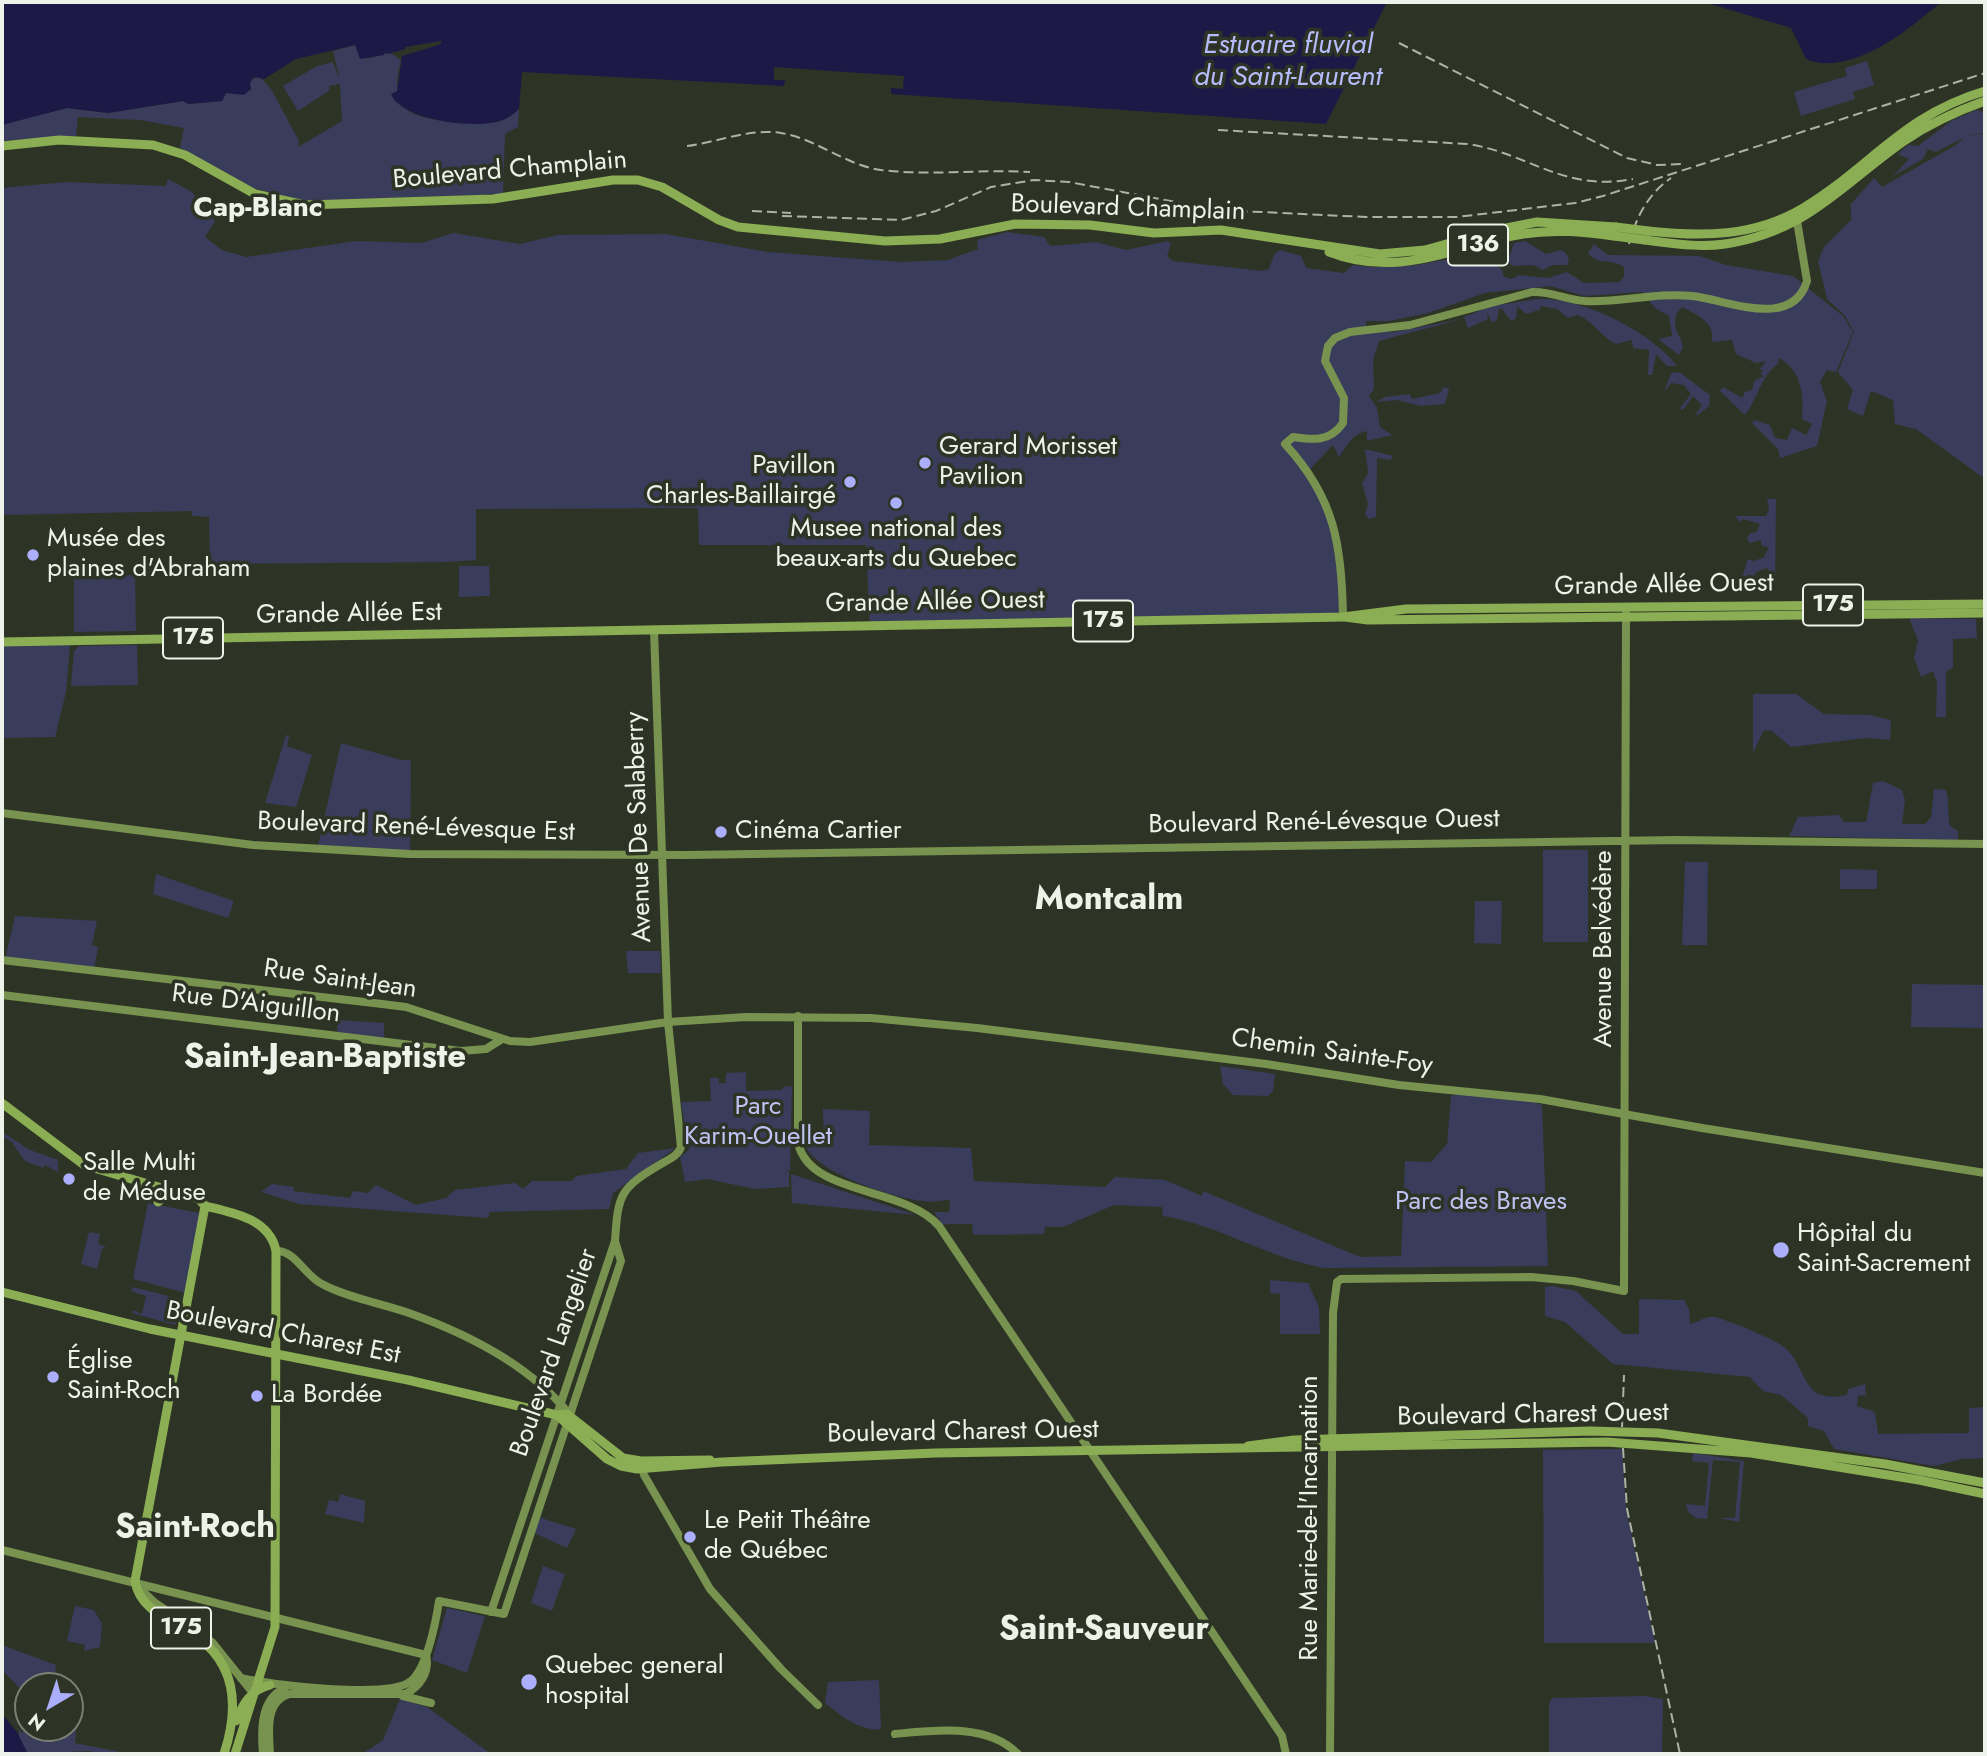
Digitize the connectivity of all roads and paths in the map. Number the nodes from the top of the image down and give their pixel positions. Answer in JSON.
{"nodes":[{"id":1,"x":1985,"y":91,"type":"edge"},
{"id":2,"x":1985,"y":101,"type":"edge"},
{"id":3,"x":2,"y":146,"type":"edge"},
{"id":4,"x":1797,"y":217,"type":"junction"},
{"id":5,"x":1307,"y":440,"type":"junction"},
{"id":6,"x":1311,"y":477,"type":"junction"},
{"id":7,"x":1985,"y":604,"type":"edge"},
{"id":8,"x":1896,"y":609,"type":"junction"},
{"id":9,"x":1626,"y":612,"type":"junction"},
{"id":10,"x":1985,"y":613,"type":"edge"},
{"id":11,"x":1343,"y":617,"type":"junction"},
{"id":12,"x":654,"y":630,"type":"junction"},
{"id":13,"x":2,"y":642,"type":"edge"},
{"id":14,"x":2,"y":813,"type":"edge"},
{"id":15,"x":1626,"y":841,"type":"junction"},
{"id":16,"x":1985,"y":844,"type":"edge"},
{"id":17,"x":663,"y":855,"type":"junction"},
{"id":18,"x":2,"y":960,"type":"edge"},
{"id":19,"x":2,"y":995,"type":"edge"},
{"id":20,"x":798,"y":1016,"type":"junction"},
{"id":21,"x":668,"y":1022,"type":"junction"},
{"id":22,"x":502,"y":1038,"type":"junction"},
{"id":23,"x":2,"y":1103,"type":"edge"},
{"id":24,"x":1625,"y":1115,"type":"junction"},
{"id":25,"x":1985,"y":1173,"type":"edge"},
{"id":26,"x":164,"y":1189,"type":"junction"},
{"id":27,"x":158,"y":1202,"type":"dead end"},
{"id":28,"x":205,"y":1206,"type":"junction"},
{"id":29,"x":615,"y":1241,"type":"junction"},
{"id":30,"x":276,"y":1251,"type":"junction"},
{"id":31,"x":1336,"y":1282,"type":"joint"},
{"id":32,"x":2,"y":1292,"type":"edge"},
{"id":33,"x":183,"y":1336,"type":"junction"},
{"id":34,"x":274,"y":1355,"type":"junction"},
{"id":35,"x":561,"y":1403,"type":"junction"},
{"id":36,"x":557,"y":1415,"type":"junction"},
{"id":37,"x":569,"y":1420,"type":"junction"},
{"id":38,"x":1332,"y":1444,"type":"junction"},
{"id":39,"x":1089,"y":1451,"type":"junction"},
{"id":40,"x":641,"y":1465,"type":"junction"},
{"id":41,"x":1985,"y":1483,"type":"edge"},
{"id":42,"x":1985,"y":1494,"type":"edge"},
{"id":43,"x":2,"y":1550,"type":"edge"},
{"id":44,"x":135,"y":1584,"type":"junction"},
{"id":45,"x":491,"y":1612,"type":"junction"},
{"id":46,"x":275,"y":1615,"type":"junction"},
{"id":47,"x":426,"y":1655,"type":"junction"},
{"id":48,"x":241,"y":1678,"type":"junction"},
{"id":49,"x":258,"y":1682,"type":"junction"},
{"id":50,"x":270,"y":1685,"type":"junction"},
{"id":51,"x":411,"y":1686,"type":"junction"},
{"id":52,"x":288,"y":1687,"type":"junction"},
{"id":53,"x":253,"y":1693,"type":"junction"},
{"id":54,"x":397,"y":1695,"type":"junction"},
{"id":55,"x":431,"y":1703,"type":"dead end"},
{"id":56,"x":818,"y":1705,"type":"dead end"},
{"id":57,"x":234,"y":1726,"type":"junction"},
{"id":58,"x":895,"y":1734,"type":"dead end"},
{"id":59,"x":224,"y":1754,"type":"edge"},
{"id":60,"x":235,"y":1754,"type":"edge"},
{"id":61,"x":263,"y":1754,"type":"edge"},
{"id":62,"x":270,"y":1754,"type":"edge"},
{"id":63,"x":1018,"y":1754,"type":"edge"},
{"id":64,"x":1286,"y":1754,"type":"edge"},
{"id":65,"x":1330,"y":1754,"type":"edge"}],
"edges":[{"from":1,"to":4,"type":"main road","name":"Boulevard Champlain","number":"136"},
{"from":2,"to":4,"type":"main road","name":"Boulevard Champlain","number":"136"},
{"from":3,"to":4,"type":"main road","name":"Boulevard Champlain","number":"136","bridge":true},
{"from":4,"to":5,"type":"street"},
{"from":5,"to":6,"type":"street"},
{"from":5,"to":6,"type":"street"},
{"from":6,"to":11,"type":"street"},
{"from":7,"to":8,"type":"main road","name":"Grande Allée Ouest","number":"175"},
{"from":8,"to":9,"type":"main road","name":"Grande Allée Ouest","number":"175"},
{"from":8,"to":10,"type":"main road","name":"Grande Allée Ouest","number":"175"},
{"from":9,"to":11,"type":"main road","name":"Grande Allée Ouest","number":"175"},
{"from":9,"to":15,"type":"street","name":"Avenue Belvédère"},
{"from":11,"to":12,"type":"main road","name":"Grande Allée Ouest","number":"175"},
{"from":12,"to":13,"type":"main road","name":"Grande Allée Est","number":"175"},
{"from":12,"to":17,"type":"street","name":"Avenue De Salaberry"},
{"from":14,"to":17,"type":"street","name":"Boulevard René-Lévesque Est"},
{"from":15,"to":16,"type":"street","name":"Boulevard René-Lévesque Ouest"},
{"from":15,"to":17,"type":"street","name":"Boulevard René-Lévesque Ouest"},
{"from":15,"to":24,"type":"street","name":"Avenue Belvédère"},
{"from":17,"to":21,"type":"street","name":"Avenue De Salaberry"},
{"from":18,"to":22,"type":"street","name":"Rue Saint-Jean"},
{"from":19,"to":22,"type":"street","name":"Rue D'Aiguillon"},
{"from":20,"to":21,"type":"street","name":"Chemin Sainte-Foy"},
{"from":20,"to":24,"type":"street","name":"Chemin Sainte-Foy"},
{"from":20,"to":39,"type":"street"},
{"from":21,"to":22,"type":"street","name":"Rue Saint-Jean"},
{"from":21,"to":29,"type":"street","name":"Avenue De Salaberry"},
{"from":23,"to":26,"type":"main road"},
{"from":24,"to":25,"type":"street","name":"Chemin Sainte-Foy"},
{"from":24,"to":31,"type":"street","name":"Avenue Belvédère"},
{"from":26,"to":27,"type":"main road"},
{"from":26,"to":28,"type":"main road"},
{"from":28,"to":30,"type":"main road"},
{"from":28,"to":33,"type":"main road","number":"175"},
{"from":29,"to":35,"type":"street","name":"Boulevard Langelier"},
{"from":29,"to":37,"type":"street","name":"Boulevard Langelier"},
{"from":30,"to":34,"type":"main road"},
{"from":30,"to":35,"type":"street"},
{"from":31,"to":38,"type":"street","name":"Rue Marie-de-l'Incarnation"},
{"from":32,"to":33,"type":"main road","name":"Boulevard Charest Est"},
{"from":33,"to":34,"type":"main road","name":"Boulevard Charest Est"},
{"from":33,"to":44,"type":"main road","number":"175"},
{"from":34,"to":36,"type":"main road","name":"Boulevard Charest Est"},
{"from":34,"to":46,"type":"main road"},
{"from":35,"to":36,"type":"street","name":"Boulevard Langelier"},
{"from":35,"to":37,"type":"street"},
{"from":36,"to":37,"type":"main road"},
{"from":36,"to":45,"type":"street","name":"Boulevard Langelier"},
{"from":37,"to":40,"type":"main road","name":"Boulevard Charest Ouest"},
{"from":37,"to":45,"type":"street","name":"Boulevard Langelier"},
{"from":38,"to":39,"type":"main road","name":"Boulevard Charest Ouest"},
{"from":38,"to":41,"type":"main road","name":"Boulevard Charest Ouest"},
{"from":38,"to":42,"type":"main road","name":"Boulevard Charest Ouest"},
{"from":38,"to":65,"type":"street","name":"Rue Marie-de-l'Incarnation"},
{"from":39,"to":40,"type":"main road","name":"Boulevard Charest Ouest"},
{"from":39,"to":64,"type":"street"},
{"from":40,"to":56,"type":"street"},
{"from":43,"to":44,"type":"street"},
{"from":44,"to":46,"type":"street"},
{"from":44,"to":48,"type":"street"},
{"from":44,"to":57,"type":"main road","number":"175"},
{"from":45,"to":47,"type":"street"},
{"from":46,"to":47,"type":"street"},
{"from":46,"to":49,"type":"main road"},
{"from":47,"to":51,"type":"street"},
{"from":48,"to":49,"type":"street"},
{"from":48,"to":53,"type":"street"},
{"from":49,"to":50,"type":"street"},
{"from":49,"to":53,"type":"main road"},
{"from":50,"to":52,"type":"street"},
{"from":50,"to":53,"type":"main road"},
{"from":51,"to":52,"type":"street"},
{"from":51,"to":54,"type":"street"},
{"from":52,"to":61,"type":"street"},
{"from":53,"to":57,"type":"main road"},
{"from":53,"to":60,"type":"main road"},
{"from":54,"to":55,"type":"street"},
{"from":54,"to":62,"type":"street"},
{"from":57,"to":59,"type":"main road","number":"175"},
{"from":58,"to":63,"type":"street"}]}
